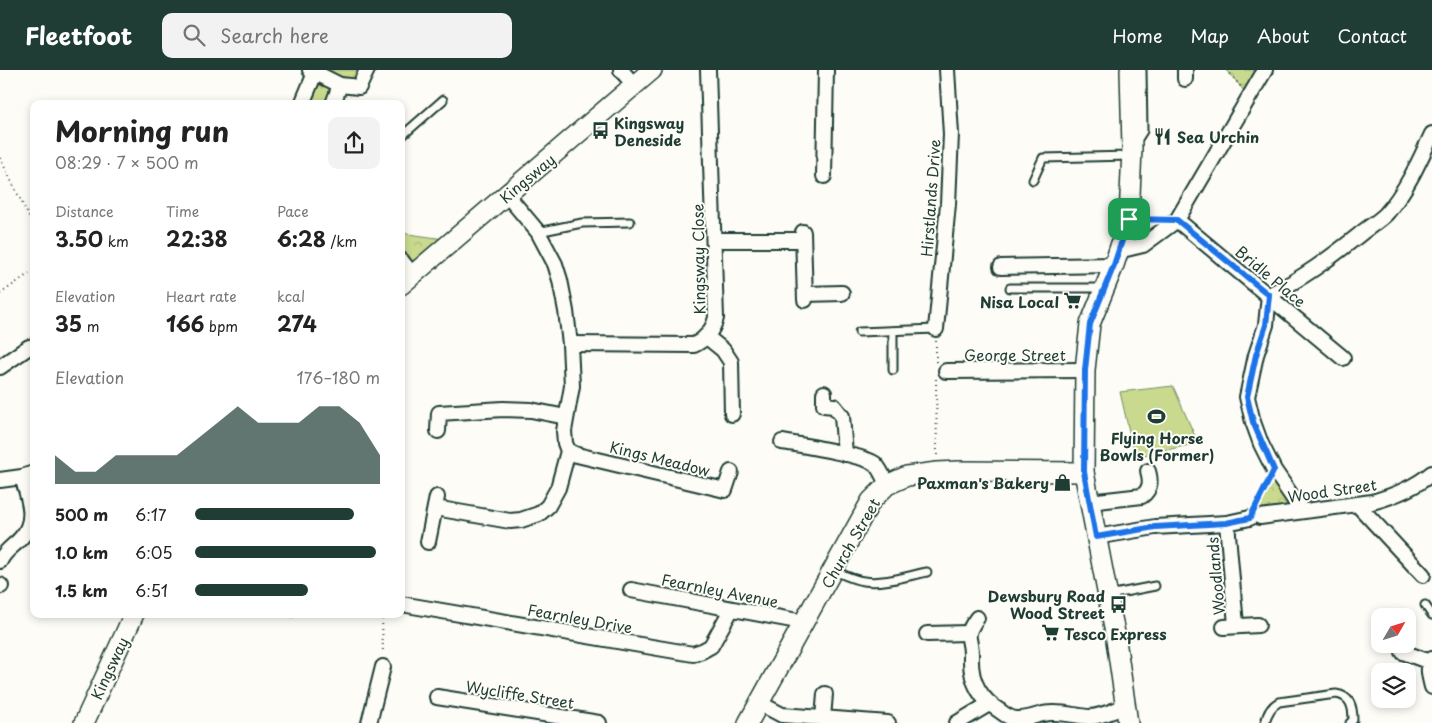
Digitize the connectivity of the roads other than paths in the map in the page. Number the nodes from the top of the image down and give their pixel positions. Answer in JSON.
{"nodes":[{"id":1,"x":366,"y":70,"type":"edge"},
{"id":2,"x":621,"y":70,"type":"edge"},
{"id":3,"x":652,"y":70,"type":"edge"},
{"id":4,"x":708,"y":70,"type":"edge"},
{"id":5,"x":947,"y":70,"type":"edge"},
{"id":6,"x":1130,"y":70,"type":"edge"},
{"id":7,"x":1142,"y":70,"type":"edge"},
{"id":8,"x":1265,"y":70,"type":"edge"},
{"id":9,"x":312,"y":71,"type":"edge"},
{"id":10,"x":826,"y":80,"type":"edge"},
{"id":11,"x":340,"y":85,"type":"junction"},
{"id":12,"x":634,"y":86,"type":"junction"},
{"id":13,"x":303,"y":100,"type":"edge"},
{"id":14,"x":334,"y":100,"type":"edge"},
{"id":15,"x":443,"y":100,"type":"dead end"},
{"id":16,"x":405,"y":133,"type":"edge"},
{"id":17,"x":1432,"y":134,"type":"edge"},
{"id":18,"x":1132,"y":152,"type":"junction"},
{"id":19,"x":824,"y":176,"type":"dead end"},
{"id":20,"x":1033,"y":180,"type":"dead end"},
{"id":21,"x":507,"y":195,"type":"junction"},
{"id":22,"x":1177,"y":220,"type":"junction"},
{"id":23,"x":630,"y":222,"type":"dead end"},
{"id":24,"x":538,"y":232,"type":"junction"},
{"id":25,"x":714,"y":240,"type":"junction"},
{"id":26,"x":1116,"y":258,"type":"junction"},
{"id":27,"x":1001,"y":266,"type":"dead end"},
{"id":28,"x":405,"y":273,"type":"edge"},
{"id":29,"x":1010,"y":288,"type":"dead end"},
{"id":30,"x":1104,"y":288,"type":"junction"},
{"id":31,"x":842,"y":293,"type":"dead end"},
{"id":32,"x":1269,"y":295,"type":"junction"},
{"id":33,"x":936,"y":329,"type":"joint"},
{"id":34,"x":893,"y":331,"type":"junction"},
{"id":35,"x":859,"y":332,"type":"dead end"},
{"id":36,"x":706,"y":337,"type":"junction"},
{"id":37,"x":570,"y":344,"type":"junction"},
{"id":38,"x":30,"y":347,"type":"edge"},
{"id":39,"x":1342,"y":358,"type":"dead end"},
{"id":40,"x":0,"y":367,"type":"edge"},
{"id":41,"x":894,"y":370,"type":"dead end"},
{"id":42,"x":1085,"y":370,"type":"junction"},
{"id":43,"x":940,"y":371,"type":"road end"},
{"id":44,"x":824,"y":393,"type":"dead end"},
{"id":45,"x":732,"y":414,"type":"dead end"},
{"id":46,"x":566,"y":417,"type":"junction"},
{"id":47,"x":438,"y":431,"type":"dead end"},
{"id":48,"x":782,"y":442,"type":"dead end"},
{"id":49,"x":568,"y":451,"type":"junction"},
{"id":50,"x":845,"y":454,"type":"junction"},
{"id":51,"x":1148,"y":471,"type":"dead end"},
{"id":52,"x":731,"y":472,"type":"dead end"},
{"id":53,"x":1084,"y":472,"type":"junction"},
{"id":54,"x":1432,"y":473,"type":"edge"},
{"id":55,"x":28,"y":475,"type":"edge"},
{"id":56,"x":0,"y":480,"type":"edge"},
{"id":57,"x":887,"y":485,"type":"junction"},
{"id":58,"x":1089,"y":502,"type":"junction"},
{"id":59,"x":30,"y":504,"type":"edge"},
{"id":60,"x":1356,"y":504,"type":"junction"},
{"id":61,"x":1302,"y":511,"type":"junction"},
{"id":62,"x":30,"y":520,"type":"edge"},
{"id":63,"x":1226,"y":523,"type":"junction"},
{"id":64,"x":1096,"y":537,"type":"junction"},
{"id":65,"x":428,"y":542,"type":"dead end"},
{"id":66,"x":0,"y":561,"type":"edge"},
{"id":67,"x":833,"y":570,"type":"junction"},
{"id":68,"x":926,"y":572,"type":"dead end"},
{"id":69,"x":1423,"y":575,"type":"dead end"},
{"id":70,"x":1155,"y":586,"type":"dead end"},
{"id":71,"x":631,"y":590,"type":"dead end"},
{"id":72,"x":1107,"y":596,"type":"junction"},
{"id":73,"x":405,"y":605,"type":"edge"},
{"id":74,"x":1425,"y":605,"type":"dead end"},
{"id":75,"x":731,"y":610,"type":"junction"},
{"id":76,"x":1432,"y":615,"type":"edge"},
{"id":77,"x":132,"y":618,"type":"edge"},
{"id":78,"x":978,"y":618,"type":"dead end"},
{"id":79,"x":803,"y":622,"type":"junction"},
{"id":80,"x":1258,"y":625,"type":"dead end"},
{"id":81,"x":968,"y":633,"type":"junction"},
{"id":82,"x":927,"y":634,"type":"dead end"},
{"id":83,"x":1406,"y":653,"type":"edge"},
{"id":84,"x":1431,"y":660,"type":"edge"},
{"id":85,"x":383,"y":666,"type":"road end"},
{"id":86,"x":1432,"y":686,"type":"edge"},
{"id":87,"x":825,"y":694,"type":"dead end"},
{"id":88,"x":436,"y":697,"type":"dead end"},
{"id":89,"x":759,"y":703,"type":"junction"},
{"id":90,"x":989,"y":704,"type":"junction"},
{"id":91,"x":1127,"y":714,"type":"edge"},
{"id":92,"x":823,"y":718,"type":"junction"},
{"id":93,"x":1017,"y":721,"type":"edge"},
{"id":94,"x":84,"y":723,"type":"edge"},
{"id":95,"x":369,"y":723,"type":"edge"},
{"id":96,"x":598,"y":723,"type":"edge"},
{"id":97,"x":748,"y":723,"type":"edge"},
{"id":98,"x":888,"y":723,"type":"edge"},
{"id":99,"x":958,"y":723,"type":"edge"},
{"id":100,"x":1265,"y":723,"type":"edge"},
{"id":101,"x":1350,"y":723,"type":"edge"}],
"edges":[{"from":1,"to":11,"type":"street"},
{"from":2,"to":12,"type":"street"},
{"from":3,"to":12,"type":"street","name":"Kingsway"},
{"from":4,"to":25,"type":"street","name":"Kingsway Close"},
{"from":5,"to":33,"type":"street","name":"Hirstlands Drive"},
{"from":6,"to":18,"type":"street"},
{"from":7,"to":18,"type":"lane"},
{"from":8,"to":22,"type":"street"},
{"from":9,"to":11,"type":"street"},
{"from":9,"to":13,"type":"street"},
{"from":10,"to":19,"type":"street"},
{"from":11,"to":14,"type":"street"},
{"from":12,"to":21,"type":"street","name":"Kingsway"},
{"from":15,"to":16,"type":"lane"},
{"from":17,"to":32,"type":"street"},
{"from":18,"to":20,"type":"lane"},
{"from":18,"to":26,"type":"street"},
{"from":21,"to":24,"type":"street"},
{"from":21,"to":28,"type":"street","name":"Kingsway"},
{"from":22,"to":26,"type":"street"},
{"from":22,"to":32,"type":"street","name":"Bridle Place"},
{"from":23,"to":24,"type":"lane"},
{"from":24,"to":37,"type":"street"},
{"from":25,"to":31,"type":"street"},
{"from":25,"to":36,"type":"street","name":"Kingsway Close"},
{"from":26,"to":27,"type":"street"},
{"from":26,"to":30,"type":"street"},
{"from":29,"to":30,"type":"lane"},
{"from":30,"to":42,"type":"street"},
{"from":32,"to":39,"type":"street","name":"Bridle Place"},
{"from":32,"to":61,"type":"street"},
{"from":33,"to":34,"type":"lane"},
{"from":34,"to":35,"type":"lane"},
{"from":34,"to":41,"type":"lane"},
{"from":36,"to":37,"type":"street"},
{"from":36,"to":45,"type":"street"},
{"from":37,"to":46,"type":"street"},
{"from":38,"to":40,"type":"street"},
{"from":42,"to":43,"type":"street","name":"George Street"},
{"from":42,"to":53,"type":"street"},
{"from":44,"to":50,"type":"street"},
{"from":46,"to":47,"type":"street"},
{"from":46,"to":49,"type":"street"},
{"from":48,"to":50,"type":"street"},
{"from":49,"to":52,"type":"street","name":"Kings Meadow"},
{"from":49,"to":65,"type":"street"},
{"from":50,"to":57,"type":"street"},
{"from":51,"to":58,"type":"street"},
{"from":53,"to":57,"type":"street","name":"Church Street"},
{"from":53,"to":58,"type":"street"},
{"from":54,"to":60,"type":"street","name":"Wood Street"},
{"from":55,"to":56,"type":"street"},
{"from":55,"to":59,"type":"street"},
{"from":57,"to":67,"type":"street","name":"Church Street"},
{"from":58,"to":64,"type":"street"},
{"from":60,"to":61,"type":"street","name":"Wood Street"},
{"from":60,"to":69,"type":"street"},
{"from":61,"to":63,"type":"street","name":"Wood Street"},
{"from":62,"to":66,"type":"street"},
{"from":63,"to":64,"type":"street","name":"Wood Street"},
{"from":63,"to":80,"type":"street","name":"Woodlands"},
{"from":64,"to":72,"type":"street"},
{"from":67,"to":68,"type":"lane"},
{"from":67,"to":79,"type":"street","name":"Church Street"},
{"from":70,"to":72,"type":"lane"},
{"from":71,"to":75,"type":"street","name":"Fearnley Avenue"},
{"from":72,"to":91,"type":"street"},
{"from":73,"to":75,"type":"street","name":"Fearnley Drive"},
{"from":74,"to":76,"type":"lane"},
{"from":75,"to":79,"type":"street","name":"Fearnley Avenue"},
{"from":77,"to":94,"type":"street","name":"Kingsway"},
{"from":78,"to":81,"type":"street"},
{"from":79,"to":89,"type":"street","name":"Church Street"},
{"from":81,"to":82,"type":"street"},
{"from":81,"to":90,"type":"street"},
{"from":83,"to":84,"type":"street"},
{"from":84,"to":86,"type":"street"},
{"from":85,"to":95,"type":"street"},
{"from":87,"to":92,"type":"street"},
{"from":88,"to":96,"type":"street","name":"Wycliffe Street"},
{"from":89,"to":92,"type":"street"},
{"from":89,"to":97,"type":"street","name":"Church Street"},
{"from":90,"to":93,"type":"street"},
{"from":90,"to":99,"type":"street"},
{"from":91,"to":93,"type":"street"},
{"from":92,"to":98,"type":"street"},
{"from":100,"to":101,"type":"lane"}]}
